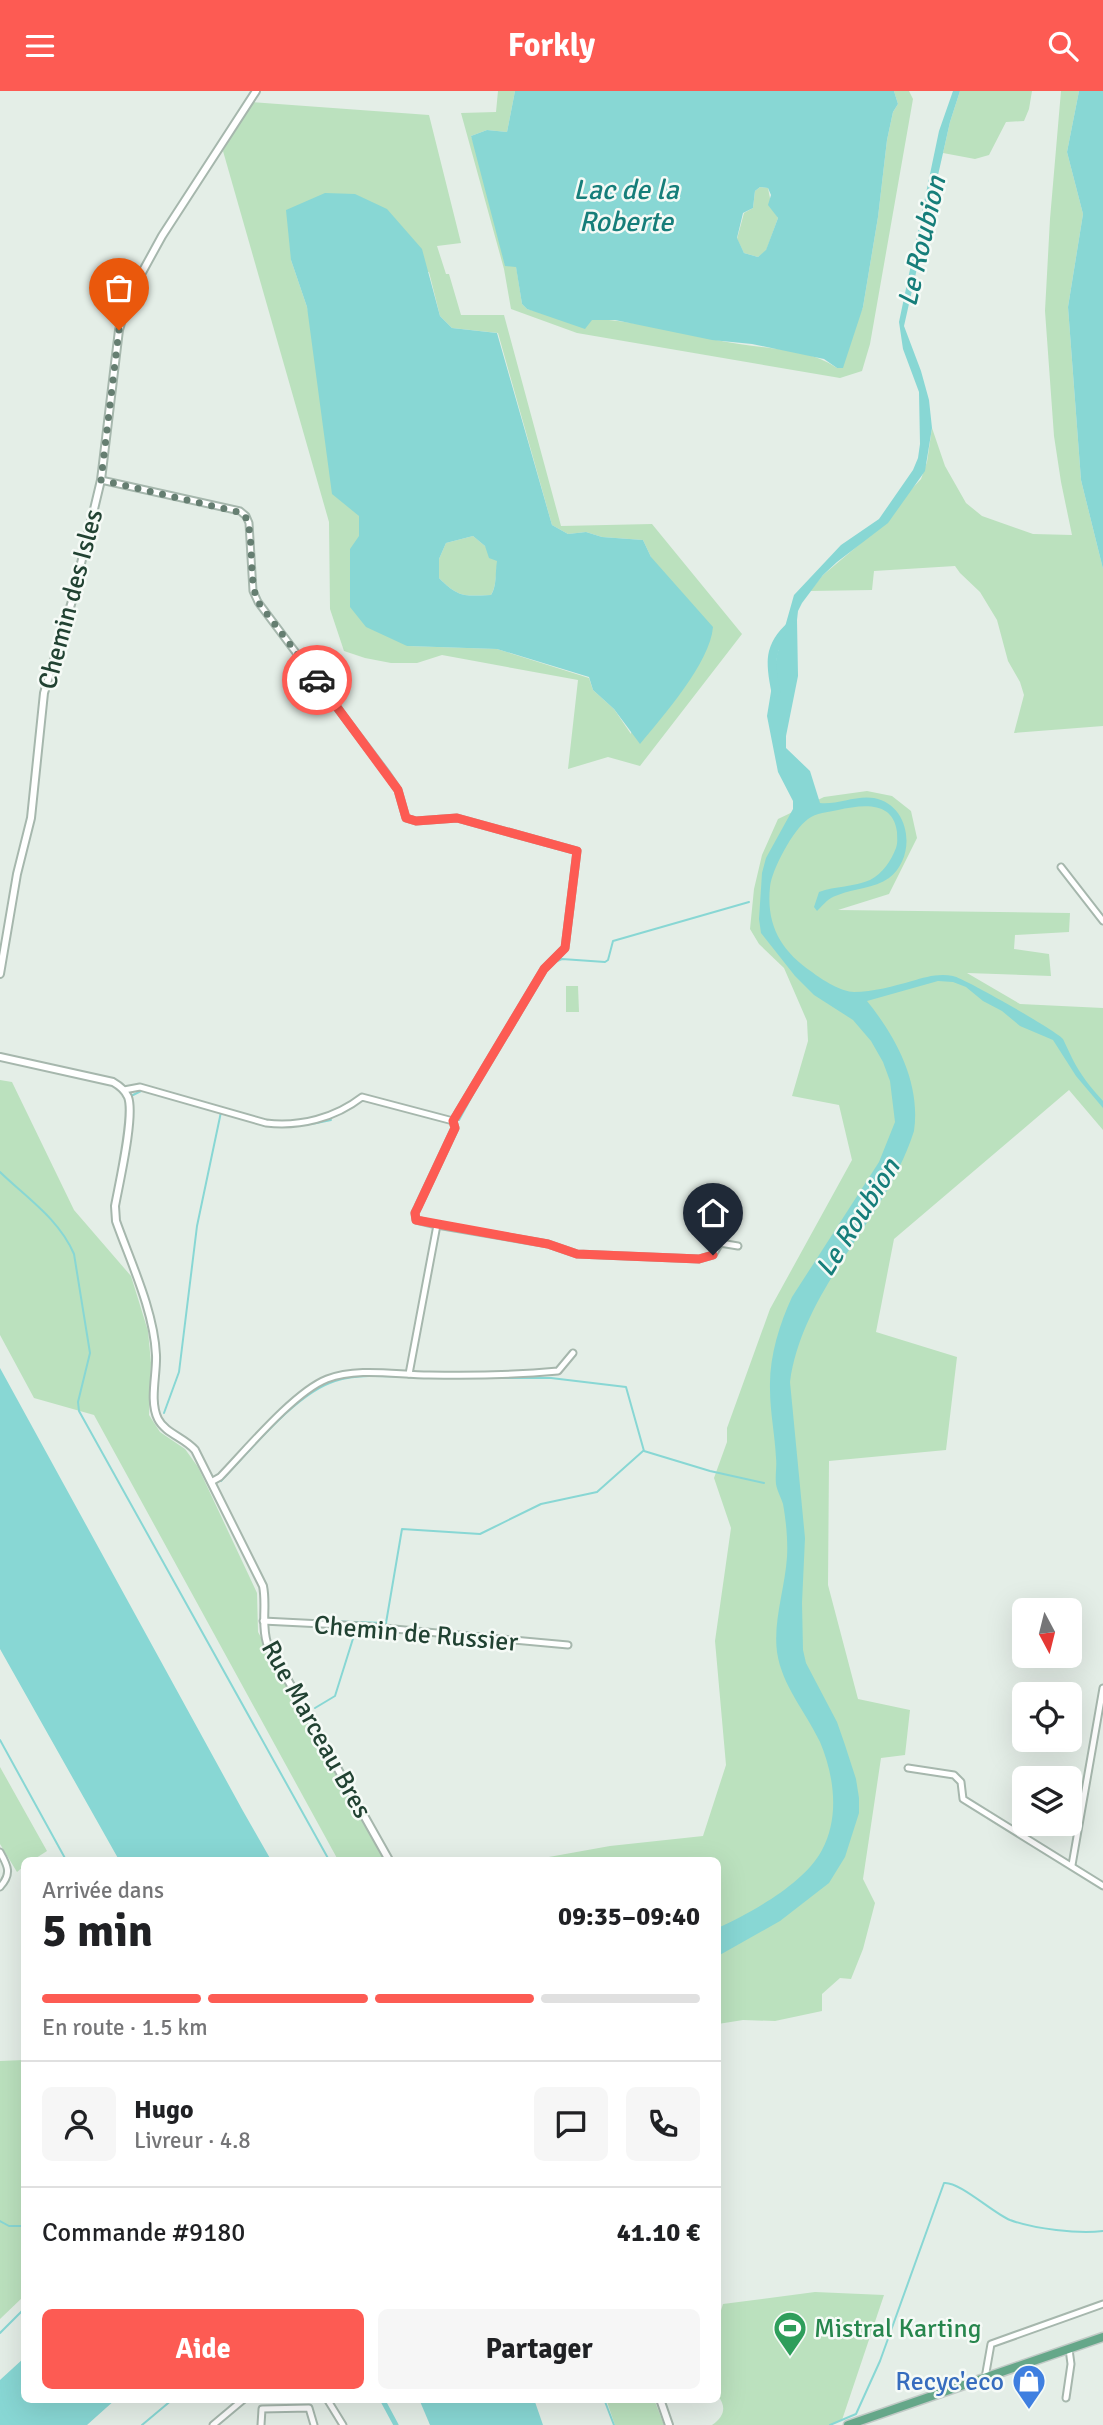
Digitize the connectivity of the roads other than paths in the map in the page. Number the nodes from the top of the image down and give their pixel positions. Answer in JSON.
{"nodes":[{"id":1,"x":256,"y":91,"type":"edge"},
{"id":2,"x":101,"y":480,"type":"junction"},
{"id":3,"x":1061,"y":867,"type":"dead end"},
{"id":4,"x":1103,"y":921,"type":"edge"},
{"id":5,"x":0,"y":974,"type":"edge"},
{"id":6,"x":0,"y":1057,"type":"edge"},
{"id":7,"x":124,"y":1090,"type":"junction"},
{"id":8,"x":454,"y":1122,"type":"junction"},
{"id":9,"x":437,"y":1225,"type":"junction"},
{"id":10,"x":738,"y":1246,"type":"dead end"},
{"id":11,"x":573,"y":1353,"type":"dead end"},
{"id":12,"x":409,"y":1374,"type":"junction"},
{"id":13,"x":211,"y":1482,"type":"junction"},
{"id":14,"x":263,"y":1621,"type":"junction"},
{"id":15,"x":568,"y":1645,"type":"dead end"},
{"id":16,"x":1103,"y":1688,"type":"edge"},
{"id":17,"x":908,"y":1767,"type":"dead end"},
{"id":18,"x":0,"y":1852,"type":"edge"},
{"id":19,"x":387,"y":1857,"type":"edge"},
{"id":20,"x":1072,"y":1865,"type":"junction"},
{"id":21,"x":1103,"y":1886,"type":"edge"},
{"id":22,"x":0,"y":1887,"type":"edge"},
{"id":23,"x":1103,"y":2304,"type":"edge"},
{"id":24,"x":1103,"y":2337,"type":"edge"},
{"id":25,"x":1069,"y":2349,"type":"junction"},
{"id":26,"x":985,"y":2378,"type":"junction"},
{"id":27,"x":1066,"y":2398,"type":"dead end"},
{"id":28,"x":239,"y":2403,"type":"edge"},
{"id":29,"x":329,"y":2403,"type":"edge"},
{"id":30,"x":661,"y":2403,"type":"edge"},
{"id":31,"x":852,"y":2424,"type":"edge"},
{"id":32,"x":213,"y":2425,"type":"edge"},
{"id":33,"x":261,"y":2425,"type":"edge"},
{"id":34,"x":314,"y":2425,"type":"edge"},
{"id":35,"x":343,"y":2425,"type":"edge"},
{"id":36,"x":669,"y":2425,"type":"edge"}],
"edges":[{"from":1,"to":2,"type":"street","name":"Chemin des Isles"},
{"from":2,"to":5,"type":"street","name":"Chemin des Isles"},
{"from":2,"to":8,"type":"street"},
{"from":3,"to":4,"type":"street"},
{"from":6,"to":7,"type":"street"},
{"from":7,"to":8,"type":"street"},
{"from":7,"to":13,"type":"street","name":"Rue Marceau Bres"},
{"from":8,"to":9,"type":"street"},
{"from":9,"to":10,"type":"street"},
{"from":9,"to":12,"type":"street"},
{"from":11,"to":12,"type":"street"},
{"from":12,"to":13,"type":"street"},
{"from":13,"to":14,"type":"street","name":"Rue Marceau Bres"},
{"from":14,"to":15,"type":"street","name":"Chemin de Russier"},
{"from":14,"to":19,"type":"street","name":"Rue Marceau Bres"},
{"from":16,"to":20,"type":"street"},
{"from":17,"to":20,"type":"street"},
{"from":18,"to":22,"type":"street"},
{"from":20,"to":21,"type":"street"},
{"from":23,"to":26,"type":"street"},
{"from":24,"to":25,"type":"main road"},
{"from":25,"to":26,"type":"main road"},
{"from":25,"to":27,"type":"street"},
{"from":26,"to":31,"type":"main road"},
{"from":28,"to":32,"type":"street"},
{"from":29,"to":35,"type":"street"},
{"from":30,"to":36,"type":"street"},
{"from":33,"to":34,"type":"street"}]}
